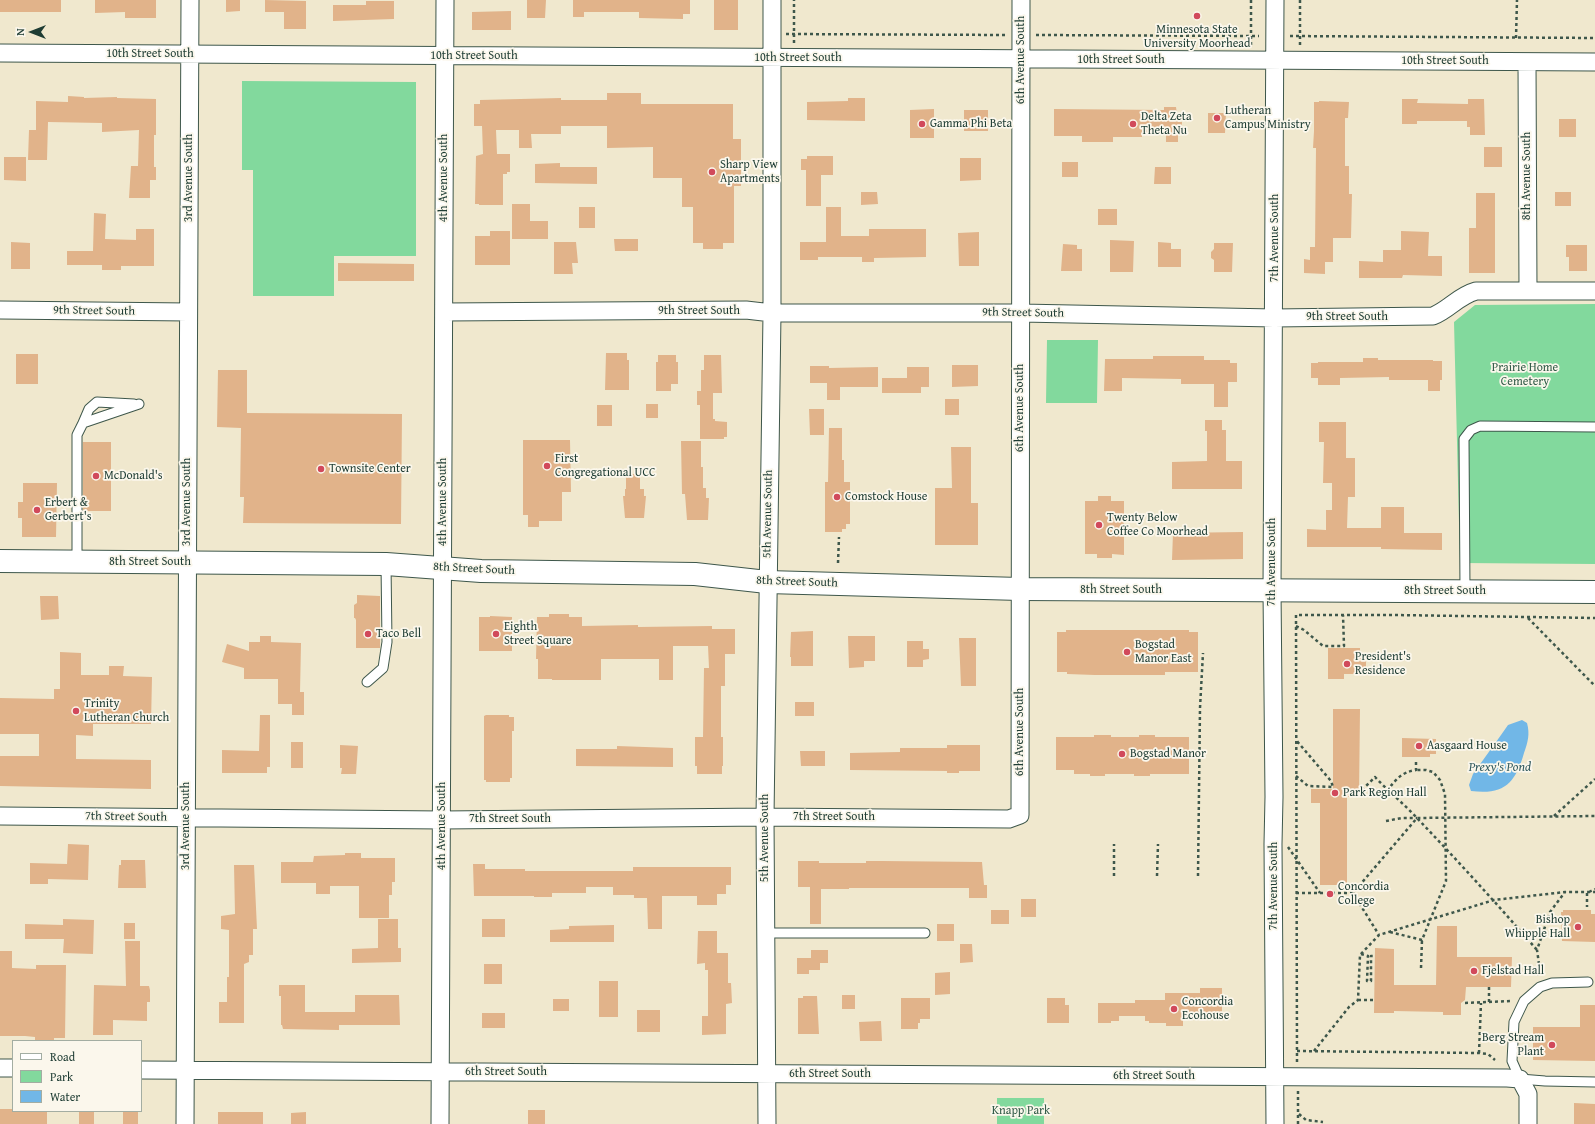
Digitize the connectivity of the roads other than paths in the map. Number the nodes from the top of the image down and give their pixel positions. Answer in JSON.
{"nodes":[{"id":1,"x":190,"y":0,"type":"edge"},
{"id":2,"x":445,"y":0,"type":"edge"},
{"id":3,"x":772,"y":0,"type":"edge"},
{"id":4,"x":1021,"y":0,"type":"edge"},
{"id":5,"x":1275,"y":0,"type":"edge"},
{"id":6,"x":0,"y":53,"type":"edge"},
{"id":7,"x":189,"y":54,"type":"junction"},
{"id":8,"x":445,"y":56,"type":"junction"},
{"id":9,"x":772,"y":58,"type":"junction"},
{"id":10,"x":1021,"y":59,"type":"junction"},
{"id":11,"x":1276,"y":60,"type":"junction"},
{"id":12,"x":1527,"y":62,"type":"junction"},
{"id":13,"x":1595,"y":62,"type":"edge"},
{"id":14,"x":1528,"y":291,"type":"junction"},
{"id":15,"x":1595,"y":291,"type":"edge"},
{"id":16,"x":0,"y":310,"type":"edge"},
{"id":17,"x":188,"y":312,"type":"junction"},
{"id":18,"x":444,"y":312,"type":"junction"},
{"id":19,"x":772,"y":313,"type":"junction"},
{"id":20,"x":1021,"y":313,"type":"junction"},
{"id":21,"x":1274,"y":318,"type":"junction"},
{"id":22,"x":84,"y":423,"type":"junction"},
{"id":23,"x":1595,"y":427,"type":"edge"},
{"id":24,"x":0,"y":561,"type":"edge"},
{"id":25,"x":77,"y":562,"type":"junction"},
{"id":26,"x":187,"y":562,"type":"junction"},
{"id":27,"x":386,"y":564,"type":"junction"},
{"id":28,"x":443,"y":568,"type":"junction"},
{"id":29,"x":767,"y":582,"type":"junction"},
{"id":30,"x":1020,"y":589,"type":"junction"},
{"id":31,"x":1272,"y":590,"type":"junction"},
{"id":32,"x":1465,"y":591,"type":"junction"},
{"id":33,"x":1595,"y":592,"type":"edge"},
{"id":34,"x":367,"y":682,"type":"dead end"},
{"id":35,"x":1020,"y":815,"type":"joint"},
{"id":36,"x":0,"y":816,"type":"edge"},
{"id":37,"x":765,"y":817,"type":"junction"},
{"id":38,"x":186,"y":818,"type":"junction"},
{"id":39,"x":442,"y":820,"type":"junction"},
{"id":40,"x":925,"y":933,"type":"dead end"},
{"id":41,"x":765,"y":934,"type":"junction"},
{"id":42,"x":1588,"y":982,"type":"dead end"},
{"id":43,"x":0,"y":1068,"type":"edge"},
{"id":44,"x":12,"y":1068,"type":"edge"},
{"id":45,"x":142,"y":1070,"type":"edge"},
{"id":46,"x":185,"y":1070,"type":"junction"},
{"id":47,"x":441,"y":1072,"type":"junction"},
{"id":48,"x":767,"y":1074,"type":"junction"},
{"id":49,"x":1275,"y":1077,"type":"junction"},
{"id":50,"x":1520,"y":1079,"type":"junction"},
{"id":51,"x":1595,"y":1082,"type":"edge"},
{"id":52,"x":185,"y":1124,"type":"edge"},
{"id":53,"x":440,"y":1124,"type":"edge"},
{"id":54,"x":767,"y":1124,"type":"edge"},
{"id":55,"x":1275,"y":1124,"type":"edge"},
{"id":56,"x":1528,"y":1124,"type":"edge"}],
"edges":[{"from":1,"to":7,"type":"street","name":"3rd Avenue South"},
{"from":2,"to":8,"type":"street","name":"4th Avenue South"},
{"from":3,"to":9,"type":"street","name":"5th Avenue South"},
{"from":4,"to":10,"type":"street","name":"6th Avenue South"},
{"from":5,"to":11,"type":"street","name":"7th Avenue South"},
{"from":6,"to":7,"type":"street","name":"10th Street South"},
{"from":7,"to":8,"type":"street","name":"10th Street South"},
{"from":7,"to":17,"type":"street","name":"3rd Avenue South"},
{"from":8,"to":9,"type":"street","name":"10th Street South"},
{"from":8,"to":18,"type":"street","name":"4th Avenue South"},
{"from":9,"to":10,"type":"street","name":"10th Street South"},
{"from":9,"to":19,"type":"street","name":"5th Avenue South"},
{"from":10,"to":11,"type":"street","name":"10th Street South"},
{"from":10,"to":20,"type":"street","name":"6th Avenue South"},
{"from":11,"to":12,"type":"street","name":"10th Street South"},
{"from":11,"to":21,"type":"street","name":"7th Avenue South"},
{"from":12,"to":13,"type":"street","name":"10th Street South"},
{"from":12,"to":14,"type":"street","name":"8th Avenue South"},
{"from":14,"to":15,"type":"street","name":"9th Street South"},
{"from":14,"to":21,"type":"street","name":"9th Street South"},
{"from":16,"to":17,"type":"street","name":"9th Street South"},
{"from":17,"to":26,"type":"street","name":"3rd Avenue South"},
{"from":18,"to":19,"type":"street","name":"9th Street South"},
{"from":18,"to":28,"type":"street","name":"4th Avenue South"},
{"from":19,"to":20,"type":"street","name":"9th Street South"},
{"from":19,"to":29,"type":"street","name":"5th Avenue South"},
{"from":20,"to":21,"type":"street","name":"9th Street South"},
{"from":20,"to":30,"type":"street","name":"6th Avenue South"},
{"from":21,"to":31,"type":"street","name":"7th Avenue South"},
{"from":22,"to":22,"type":"lane"},
{"from":22,"to":25,"type":"lane"},
{"from":23,"to":32,"type":"lane"},
{"from":24,"to":25,"type":"main road","name":"8th Street South"},
{"from":25,"to":26,"type":"main road","name":"8th Street South"},
{"from":26,"to":27,"type":"main road","name":"8th Street South"},
{"from":26,"to":38,"type":"street","name":"3rd Avenue South"},
{"from":27,"to":28,"type":"main road","name":"8th Street South"},
{"from":27,"to":34,"type":"lane"},
{"from":28,"to":29,"type":"main road","name":"8th Street South"},
{"from":28,"to":39,"type":"street","name":"4th Avenue South"},
{"from":29,"to":30,"type":"main road","name":"8th Street South"},
{"from":29,"to":37,"type":"street","name":"5th Avenue South"},
{"from":30,"to":31,"type":"main road","name":"8th Street South"},
{"from":30,"to":35,"type":"street","name":"6th Avenue South"},
{"from":31,"to":32,"type":"main road","name":"8th Street South"},
{"from":31,"to":49,"type":"street","name":"7th Avenue South"},
{"from":32,"to":33,"type":"main road","name":"8th Street South"},
{"from":35,"to":37,"type":"street","name":"7th Street South"},
{"from":36,"to":38,"type":"street","name":"7th Street South"},
{"from":37,"to":39,"type":"street","name":"7th Street South"},
{"from":37,"to":41,"type":"street","name":"5th Avenue South"},
{"from":38,"to":39,"type":"street","name":"7th Street South"},
{"from":38,"to":46,"type":"street","name":"3rd Avenue South"},
{"from":39,"to":47,"type":"street","name":"4th Avenue South"},
{"from":40,"to":41,"type":"lane"},
{"from":41,"to":48,"type":"street","name":"5th Avenue South"},
{"from":42,"to":50,"type":"lane"},
{"from":43,"to":44,"type":"street"},
{"from":45,"to":46,"type":"street","name":"6th Street South"},
{"from":46,"to":47,"type":"street","name":"6th Street South"},
{"from":46,"to":52,"type":"street","name":"3rd Avenue South"},
{"from":47,"to":48,"type":"street","name":"6th Street South"},
{"from":47,"to":53,"type":"street","name":"4th Avenue South"},
{"from":48,"to":49,"type":"street","name":"6th Street South"},
{"from":48,"to":54,"type":"street","name":"5th Avenue South"},
{"from":49,"to":50,"type":"street","name":"6th Street South"},
{"from":49,"to":55,"type":"street","name":"7th Avenue South"},
{"from":50,"to":51,"type":"lane"},
{"from":50,"to":56,"type":"street"}]}
